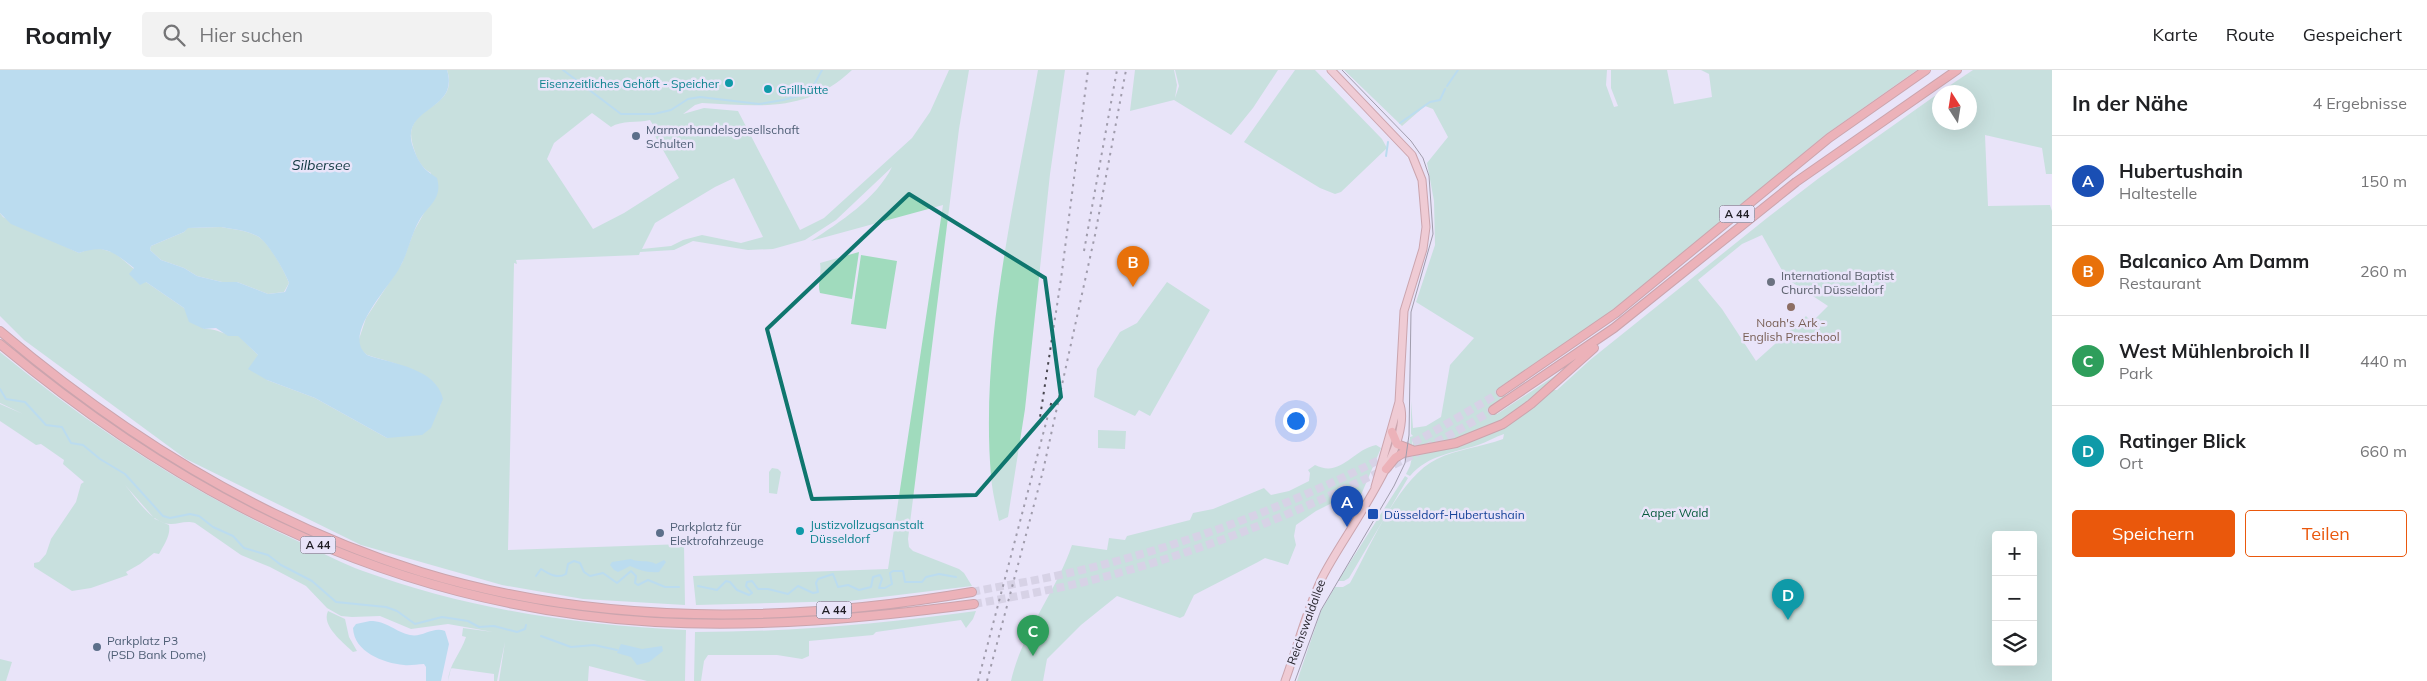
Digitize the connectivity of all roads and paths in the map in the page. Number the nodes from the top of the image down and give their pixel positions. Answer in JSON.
{"nodes":[{"id":1,"x":1331,"y":70,"type":"edge"},
{"id":2,"x":1926,"y":70,"type":"edge"},
{"id":3,"x":1957,"y":70,"type":"edge"},
{"id":4,"x":1614,"y":328,"type":"junction"},
{"id":5,"x":0,"y":331,"type":"edge"},
{"id":6,"x":0,"y":344,"type":"edge"},
{"id":7,"x":1501,"y":392,"type":"tunnel mouth"},
{"id":8,"x":1399,"y":402,"type":"junction"},
{"id":9,"x":1493,"y":410,"type":"tunnel mouth"},
{"id":10,"x":1392,"y":432,"type":"junction"},
{"id":11,"x":1396,"y":442,"type":"junction"},
{"id":12,"x":1412,"y":450,"type":"junction"},
{"id":13,"x":1386,"y":469,"type":"junction"},
{"id":14,"x":1375,"y":487,"type":"junction"},
{"id":15,"x":972,"y":592,"type":"tunnel mouth"},
{"id":16,"x":974,"y":604,"type":"tunnel mouth"},
{"id":17,"x":1285,"y":681,"type":"edge"}],
"edges":[{"from":1,"to":8,"type":"main road","name":"Reichswaldallee"},
{"from":2,"to":7,"type":"highway","number":"A 44"},
{"from":3,"to":4,"type":"highway","number":"A 44"},
{"from":4,"to":9,"type":"highway","number":"A 44"},
{"from":4,"to":12,"type":"highway"},
{"from":5,"to":15,"type":"highway","number":"A 44"},
{"from":6,"to":16,"type":"highway","number":"A 44"},
{"from":8,"to":10,"type":"main road","name":"Reichswaldallee"},
{"from":8,"to":11,"type":"main road","name":"Reichswaldallee"},
{"from":10,"to":11,"type":"highway"},
{"from":10,"to":14,"type":"main road","name":"Reichswaldallee"},
{"from":11,"to":12,"type":"highway"},
{"from":11,"to":13,"type":"main road","name":"Reichswaldallee"},
{"from":12,"to":13,"type":"highway"},
{"from":13,"to":14,"type":"main road","name":"Reichswaldallee"},
{"from":14,"to":17,"type":"main road","name":"Reichswaldallee"}]}
